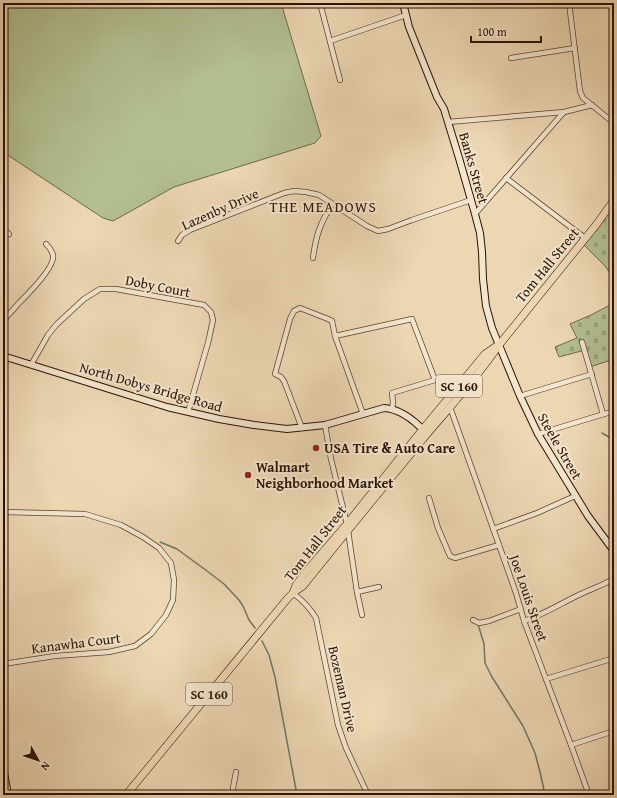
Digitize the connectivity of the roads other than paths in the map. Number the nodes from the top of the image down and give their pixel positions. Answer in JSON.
{"nodes":[{"id":1,"x":320,"y":3,"type":"edge"},
{"id":2,"x":403,"y":3,"type":"edge"},
{"id":3,"x":569,"y":3,"type":"edge"},
{"id":4,"x":406,"y":15,"type":"junction"},
{"id":5,"x":330,"y":41,"type":"junction"},
{"id":6,"x":574,"y":48,"type":"junction"},
{"id":7,"x":511,"y":58,"type":"dead end"},
{"id":8,"x":340,"y":80,"type":"dead end"},
{"id":9,"x":592,"y":105,"type":"junction"},
{"id":10,"x":564,"y":112,"type":"junction"},
{"id":11,"x":448,"y":122,"type":"junction"},
{"id":12,"x":614,"y":123,"type":"edge"},
{"id":13,"x":506,"y":178,"type":"junction"},
{"id":14,"x":471,"y":200,"type":"junction"},
{"id":15,"x":332,"y":204,"type":"junction"},
{"id":16,"x":613,"y":204,"type":"edge"},
{"id":17,"x":475,"y":214,"type":"junction"},
{"id":18,"x":3,"y":229,"type":"edge"},
{"id":19,"x":9,"y":234,"type":"dead end"},
{"id":20,"x":585,"y":238,"type":"junction"},
{"id":21,"x":178,"y":242,"type":"dead end"},
{"id":22,"x":46,"y":244,"type":"dead end"},
{"id":23,"x":313,"y":258,"type":"dead end"},
{"id":24,"x":3,"y":321,"type":"edge"},
{"id":25,"x":335,"y":336,"type":"junction"},
{"id":26,"x":582,"y":342,"type":"dead end"},
{"id":27,"x":499,"y":345,"type":"junction"},
{"id":28,"x":3,"y":356,"type":"edge"},
{"id":29,"x":31,"y":365,"type":"junction"},
{"id":30,"x":592,"y":374,"type":"junction"},
{"id":31,"x":520,"y":396,"type":"junction"},
{"id":32,"x":450,"y":407,"type":"junction"},
{"id":33,"x":392,"y":409,"type":"junction"},
{"id":34,"x":614,"y":411,"type":"edge"},
{"id":35,"x":188,"y":412,"type":"junction"},
{"id":36,"x":363,"y":414,"type":"junction"},
{"id":37,"x":604,"y":414,"type":"junction"},
{"id":38,"x":325,"y":425,"type":"junction"},
{"id":39,"x":302,"y":428,"type":"junction"},
{"id":40,"x":425,"y":431,"type":"junction"},
{"id":41,"x":538,"y":434,"type":"junction"},
{"id":42,"x":575,"y":496,"type":"junction"},
{"id":43,"x":429,"y":498,"type":"dead end"},
{"id":44,"x":3,"y":512,"type":"edge"},
{"id":45,"x":347,"y":527,"type":"junction"},
{"id":46,"x":493,"y":529,"type":"junction"},
{"id":47,"x":499,"y":545,"type":"junction"},
{"id":48,"x":614,"y":550,"type":"edge"},
{"id":49,"x":614,"y":578,"type":"edge"},
{"id":50,"x":379,"y":587,"type":"dead end"},
{"id":51,"x":357,"y":592,"type":"junction"},
{"id":52,"x":292,"y":593,"type":"junction"},
{"id":53,"x":521,"y":610,"type":"junction"},
{"id":54,"x":362,"y":615,"type":"dead end"},
{"id":55,"x":473,"y":620,"type":"dead end"},
{"id":56,"x":524,"y":621,"type":"junction"},
{"id":57,"x":614,"y":658,"type":"edge"},
{"id":58,"x":3,"y":664,"type":"edge"},
{"id":59,"x":546,"y":679,"type":"junction"},
{"id":60,"x":614,"y":731,"type":"edge"},
{"id":61,"x":571,"y":745,"type":"junction"},
{"id":62,"x":3,"y":767,"type":"edge"},
{"id":63,"x":236,"y":772,"type":"dead end"},
{"id":64,"x":8,"y":795,"type":"edge"},
{"id":65,"x":126,"y":795,"type":"edge"},
{"id":66,"x":234,"y":795,"type":"edge"},
{"id":67,"x":368,"y":795,"type":"edge"},
{"id":68,"x":589,"y":795,"type":"edge"}],
"edges":[{"from":1,"to":5,"type":"street"},
{"from":2,"to":4,"type":"street","name":"Banks Street"},
{"from":3,"to":6,"type":"street"},
{"from":4,"to":5,"type":"street"},
{"from":4,"to":11,"type":"street","name":"Banks Street"},
{"from":5,"to":8,"type":"street"},
{"from":6,"to":7,"type":"street"},
{"from":6,"to":9,"type":"street"},
{"from":9,"to":10,"type":"street"},
{"from":9,"to":12,"type":"street"},
{"from":10,"to":11,"type":"street"},
{"from":10,"to":13,"type":"street"},
{"from":11,"to":14,"type":"street","name":"Banks Street"},
{"from":13,"to":17,"type":"street"},
{"from":13,"to":20,"type":"street"},
{"from":14,"to":15,"type":"street","name":"Lazenby Drive"},
{"from":14,"to":17,"type":"street","name":"Banks Street"},
{"from":15,"to":21,"type":"street","name":"Lazenby Drive"},
{"from":15,"to":23,"type":"street"},
{"from":16,"to":20,"type":"main road","name":"Tom Hall Street","number":"SC 160"},
{"from":17,"to":27,"type":"street","name":"Banks Street"},
{"from":18,"to":19,"type":"street"},
{"from":20,"to":27,"type":"main road","name":"Tom Hall Street","number":"SC 160"},
{"from":22,"to":24,"type":"street"},
{"from":25,"to":33,"type":"street"},
{"from":25,"to":36,"type":"street"},
{"from":25,"to":39,"type":"street"},
{"from":26,"to":30,"type":"street"},
{"from":27,"to":31,"type":"street","name":"Steele Street"},
{"from":27,"to":32,"type":"main road","name":"Tom Hall Street","number":"SC 160"},
{"from":27,"to":40,"type":"main road","name":"Tom Hall Street","number":"SC 160"},
{"from":28,"to":29,"type":"street","name":"North Dobys Bridge Road"},
{"from":29,"to":35,"type":"street","name":"North Dobys Bridge Road"},
{"from":29,"to":35,"type":"street","name":"Doby Court"},
{"from":30,"to":31,"type":"street"},
{"from":30,"to":37,"type":"street"},
{"from":31,"to":41,"type":"street","name":"Steele Street"},
{"from":32,"to":40,"type":"main road","name":"Tom Hall Street","number":"SC 160"},
{"from":32,"to":46,"type":"street","name":"Joe Louis Street"},
{"from":33,"to":36,"type":"street","name":"North Dobys Bridge Road"},
{"from":33,"to":40,"type":"street"},
{"from":34,"to":37,"type":"street"},
{"from":35,"to":39,"type":"street","name":"North Dobys Bridge Road"},
{"from":36,"to":38,"type":"street","name":"North Dobys Bridge Road"},
{"from":37,"to":41,"type":"street"},
{"from":38,"to":39,"type":"street","name":"North Dobys Bridge Road"},
{"from":38,"to":45,"type":"street"},
{"from":40,"to":45,"type":"main road","name":"Tom Hall Street","number":"SC 160"},
{"from":41,"to":42,"type":"street","name":"Steele Street"},
{"from":42,"to":46,"type":"street"},
{"from":42,"to":48,"type":"street","name":"Steele Street"},
{"from":43,"to":47,"type":"street"},
{"from":44,"to":58,"type":"street","name":"Kanawha Court"},
{"from":45,"to":51,"type":"street"},
{"from":45,"to":52,"type":"main road","name":"Tom Hall Street","number":"SC 160"},
{"from":46,"to":47,"type":"street","name":"Joe Louis Street"},
{"from":47,"to":53,"type":"street","name":"Joe Louis Street"},
{"from":49,"to":56,"type":"street"},
{"from":50,"to":51,"type":"street"},
{"from":51,"to":54,"type":"street"},
{"from":52,"to":65,"type":"main road","name":"Tom Hall Street","number":"SC 160"},
{"from":52,"to":67,"type":"street","name":"Bozeman Drive"},
{"from":53,"to":55,"type":"street"},
{"from":53,"to":56,"type":"street","name":"Joe Louis Street"},
{"from":56,"to":59,"type":"street","name":"Joe Louis Street"},
{"from":57,"to":59,"type":"street"},
{"from":59,"to":61,"type":"street","name":"Joe Louis Street"},
{"from":60,"to":61,"type":"street"},
{"from":61,"to":68,"type":"street","name":"Joe Louis Street"},
{"from":62,"to":64,"type":"street"},
{"from":63,"to":66,"type":"street"}]}
